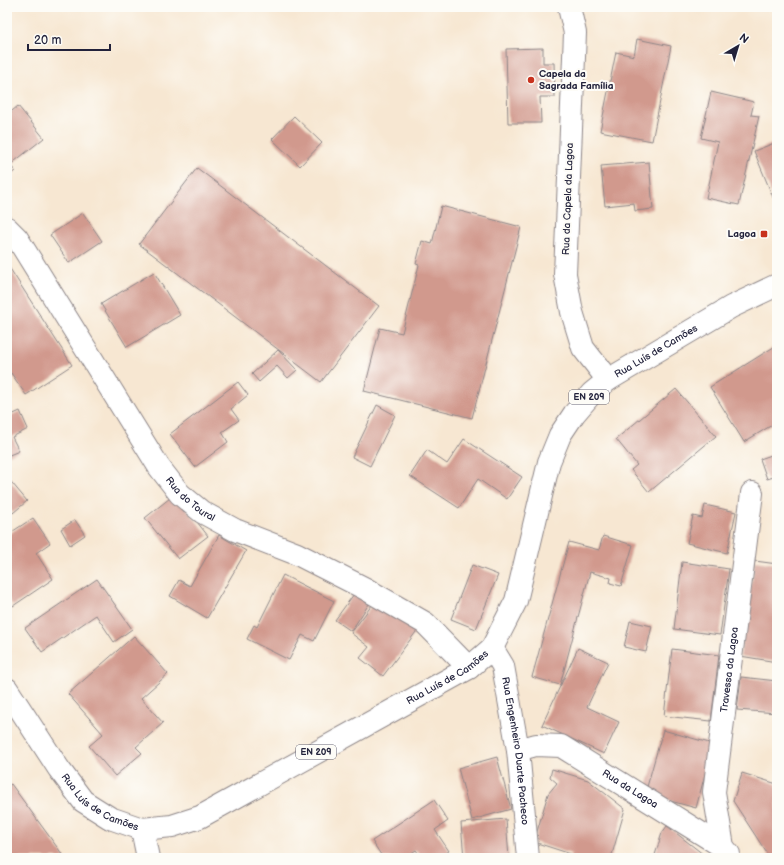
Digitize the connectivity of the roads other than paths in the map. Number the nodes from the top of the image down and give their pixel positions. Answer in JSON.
{"nodes":[{"id":1,"x":569,"y":7,"type":"edge"},
{"id":2,"x":583,"y":7,"type":"edge"},
{"id":3,"x":575,"y":33,"type":"junction"},
{"id":4,"x":7,"y":228,"type":"edge"},
{"id":5,"x":777,"y":284,"type":"edge"},
{"id":6,"x":608,"y":380,"type":"junction"},
{"id":7,"x":752,"y":493,"type":"dead end"},
{"id":8,"x":492,"y":648,"type":"junction"},
{"id":9,"x":469,"y":668,"type":"junction"},
{"id":10,"x":7,"y":689,"type":"edge"},
{"id":11,"x":518,"y":750,"type":"junction"},
{"id":12,"x":142,"y":829,"type":"junction"},
{"id":13,"x":728,"y":852,"type":"edge"},
{"id":14,"x":148,"y":858,"type":"edge"},
{"id":15,"x":528,"y":858,"type":"edge"}],
"edges":[{"from":1,"to":3,"type":"street","name":"Rua da Capela da Lagoa"},
{"from":2,"to":3,"type":"street"},
{"from":3,"to":6,"type":"street","name":"Rua da Capela da Lagoa"},
{"from":4,"to":9,"type":"street","name":"Rua do Toural"},
{"from":5,"to":6,"type":"street","name":"Rua Luís de Camões","number":"EN 209"},
{"from":6,"to":8,"type":"street","name":"Rua Luís de Camões","number":"EN 209"},
{"from":7,"to":13,"type":"street","name":"Travessa da Lagoa"},
{"from":8,"to":9,"type":"street","name":"Rua Luís de Camões","number":"EN 209"},
{"from":8,"to":11,"type":"street","name":"Rua Engenheiro Duarte Pacheco"},
{"from":9,"to":12,"type":"street","name":"Rua Luís de Camões","number":"EN 209"},
{"from":10,"to":12,"type":"street","name":"Rua Luís de Camões","number":"EN 209"},
{"from":11,"to":13,"type":"street","name":"Rua da Lagoa"},
{"from":11,"to":15,"type":"street","name":"Rua Engenheiro Duarte Pacheco"},
{"from":12,"to":14,"type":"street"}]}
